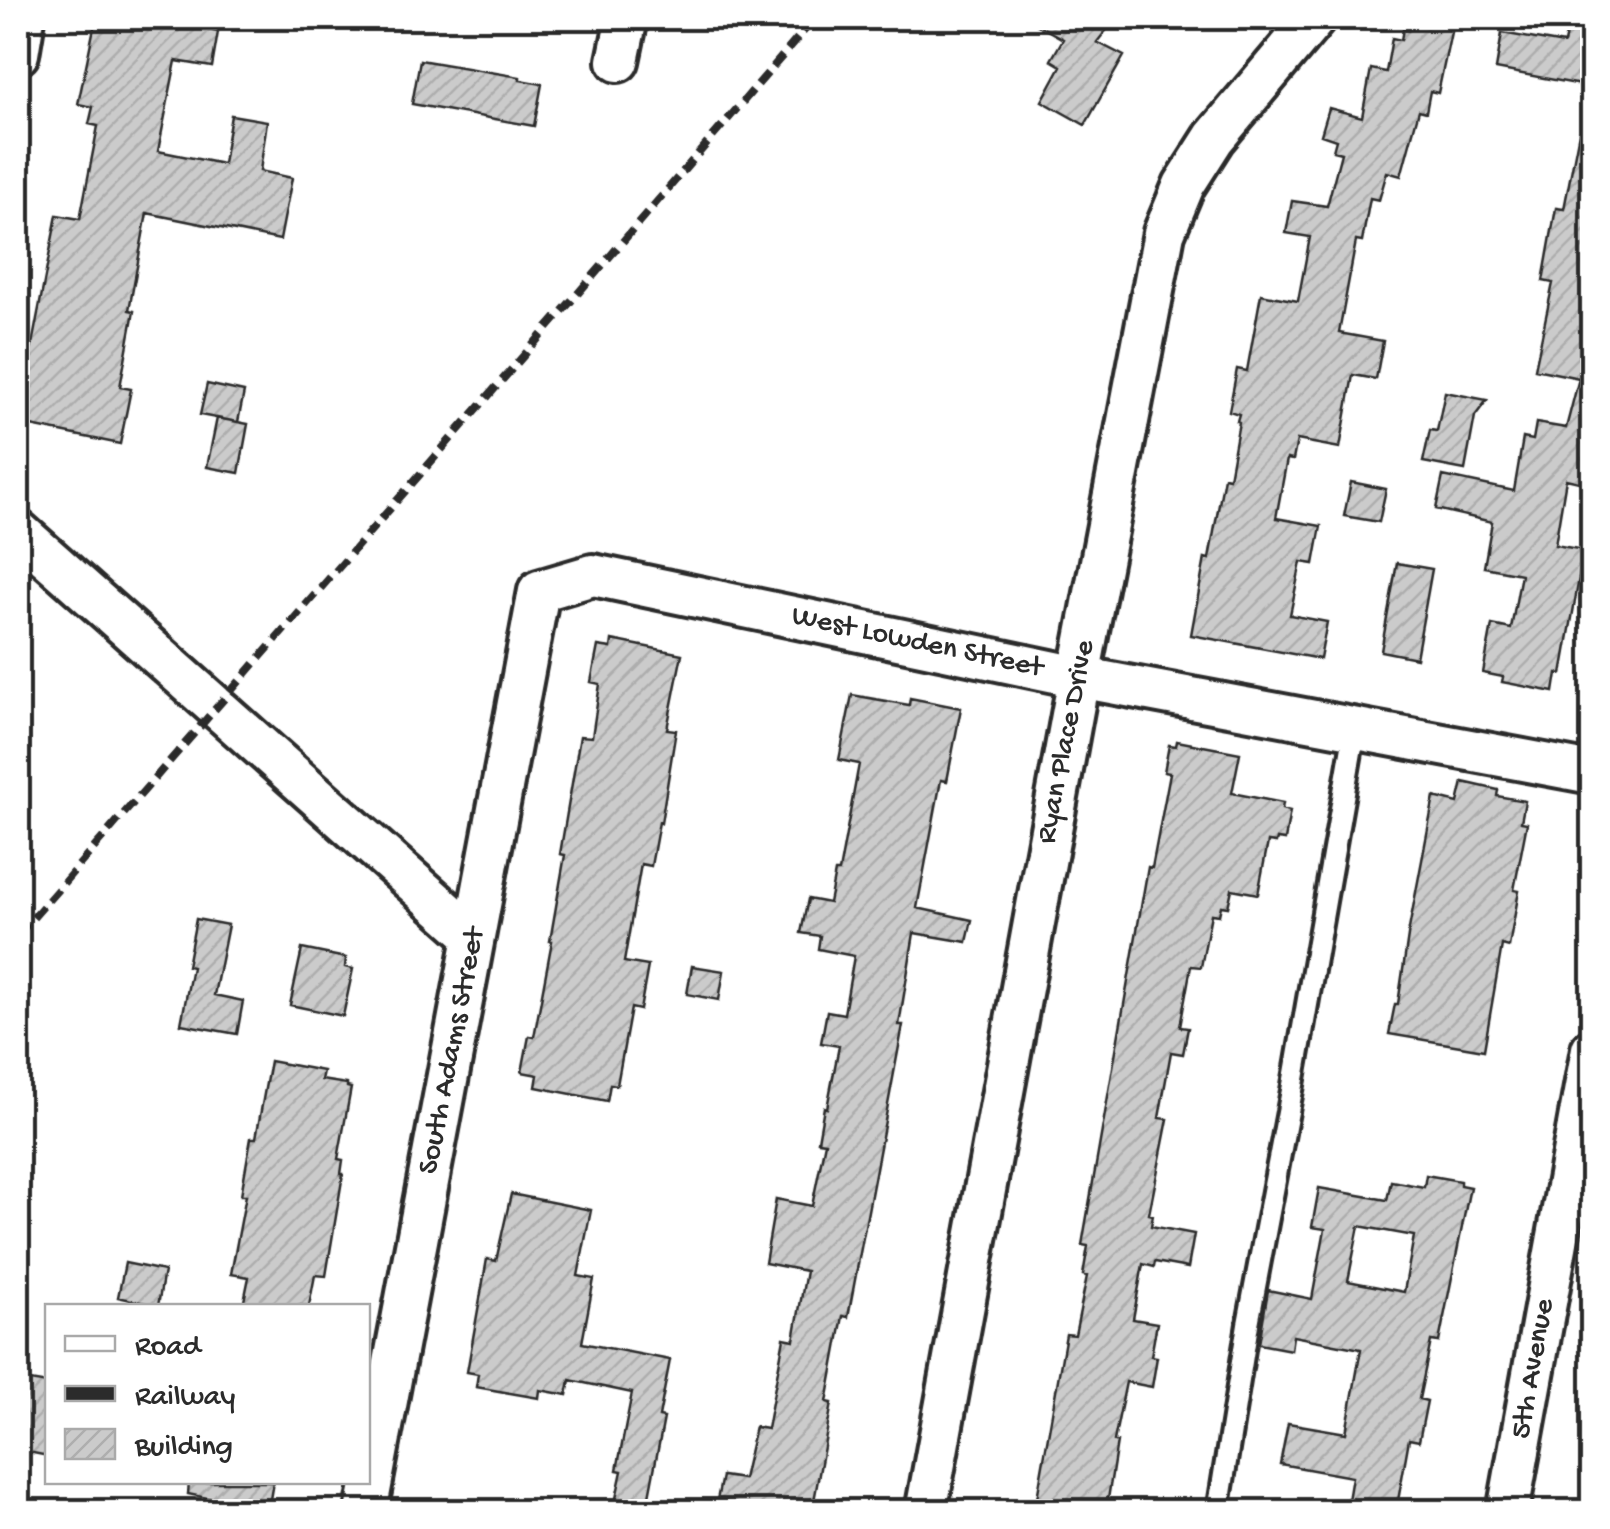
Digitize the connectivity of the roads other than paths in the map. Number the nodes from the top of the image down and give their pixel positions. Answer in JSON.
{"nodes":[{"id":1,"x":24,"y":18,"type":"edge"},
{"id":2,"x":627,"y":18,"type":"edge"},
{"id":3,"x":1315,"y":18,"type":"edge"},
{"id":4,"x":18,"y":54,"type":"edge"},
{"id":5,"x":618,"y":61,"type":"dead end"},
{"id":6,"x":18,"y":530,"type":"edge"},
{"id":7,"x":539,"y":590,"type":"joint"},
{"id":8,"x":1079,"y":677,"type":"junction"},
{"id":9,"x":1355,"y":729,"type":"junction"},
{"id":10,"x":1592,"y":773,"type":"edge"},
{"id":11,"x":474,"y":936,"type":"junction"},
{"id":12,"x":1592,"y":1048,"type":"edge"},
{"id":13,"x":366,"y":1512,"type":"edge"},
{"id":14,"x":926,"y":1512,"type":"edge"},
{"id":15,"x":1218,"y":1512,"type":"edge"},
{"id":16,"x":1508,"y":1512,"type":"edge"}],
"edges":[{"from":1,"to":4,"type":"street"},
{"from":2,"to":5,"type":"street"},
{"from":3,"to":8,"type":"street","name":"Ryan Place Drive"},
{"from":6,"to":11,"type":"street"},
{"from":7,"to":8,"type":"street","name":"West Lowden Street"},
{"from":7,"to":11,"type":"street","name":"South Adams Street"},
{"from":8,"to":9,"type":"street","name":"West Lowden Street"},
{"from":8,"to":14,"type":"street","name":"Ryan Place Drive"},
{"from":9,"to":10,"type":"street","name":"West Lowden Street"},
{"from":9,"to":15,"type":"lane"},
{"from":11,"to":13,"type":"street","name":"South Adams Street"},
{"from":12,"to":16,"type":"street","name":"5th Avenue"}]}
